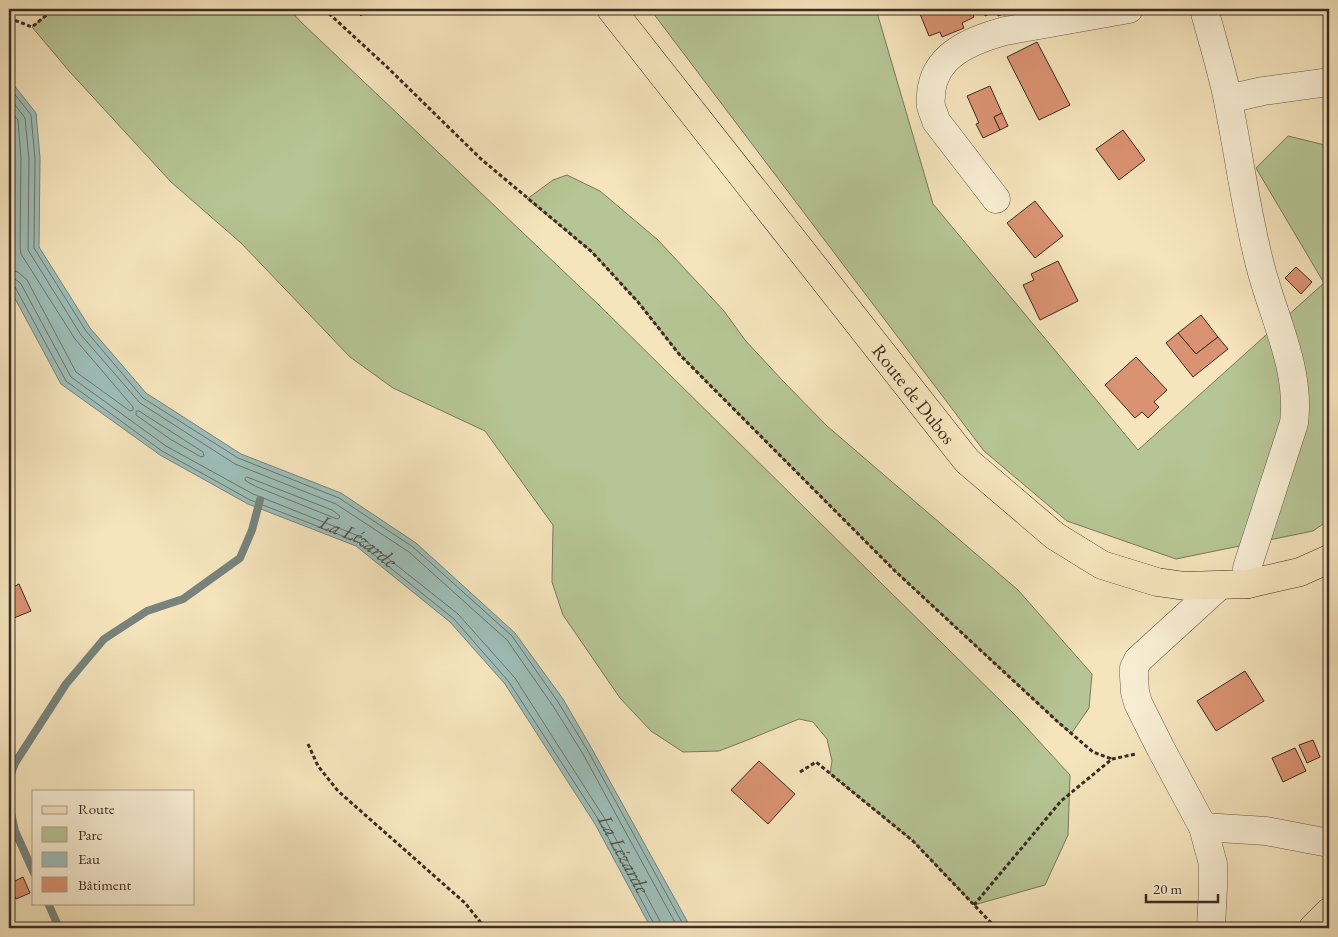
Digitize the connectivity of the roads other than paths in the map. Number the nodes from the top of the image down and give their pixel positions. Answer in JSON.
{"nodes":[{"id":1,"x":611,"y":9,"type":"edge"},
{"id":2,"x":1129,"y":9,"type":"edge"},
{"id":3,"x":1204,"y":9,"type":"edge"},
{"id":4,"x":1329,"y":82,"type":"edge"},
{"id":5,"x":1228,"y":99,"type":"junction"},
{"id":6,"x":996,"y":199,"type":"dead end"},
{"id":7,"x":1329,"y":559,"type":"edge"},
{"id":8,"x":1248,"y":584,"type":"junction"},
{"id":9,"x":1219,"y":586,"type":"junction"},
{"id":10,"x":1203,"y":827,"type":"junction"},
{"id":11,"x":1329,"y":843,"type":"edge"},
{"id":12,"x":1329,"y":912,"type":"edge"},
{"id":13,"x":1211,"y":928,"type":"edge"},
{"id":14,"x":1313,"y":928,"type":"edge"}],
"edges":[{"from":1,"to":9,"type":"main road","name":"Route de Dubos"},
{"from":2,"to":6,"type":"street"},
{"from":3,"to":5,"type":"street"},
{"from":4,"to":5,"type":"street"},
{"from":5,"to":8,"type":"street"},
{"from":7,"to":8,"type":"main road","name":"Route de Dubos"},
{"from":8,"to":9,"type":"main road","name":"Route de Dubos"},
{"from":9,"to":10,"type":"street"},
{"from":10,"to":11,"type":"street"},
{"from":10,"to":13,"type":"street"},
{"from":12,"to":14,"type":"main road"}]}
